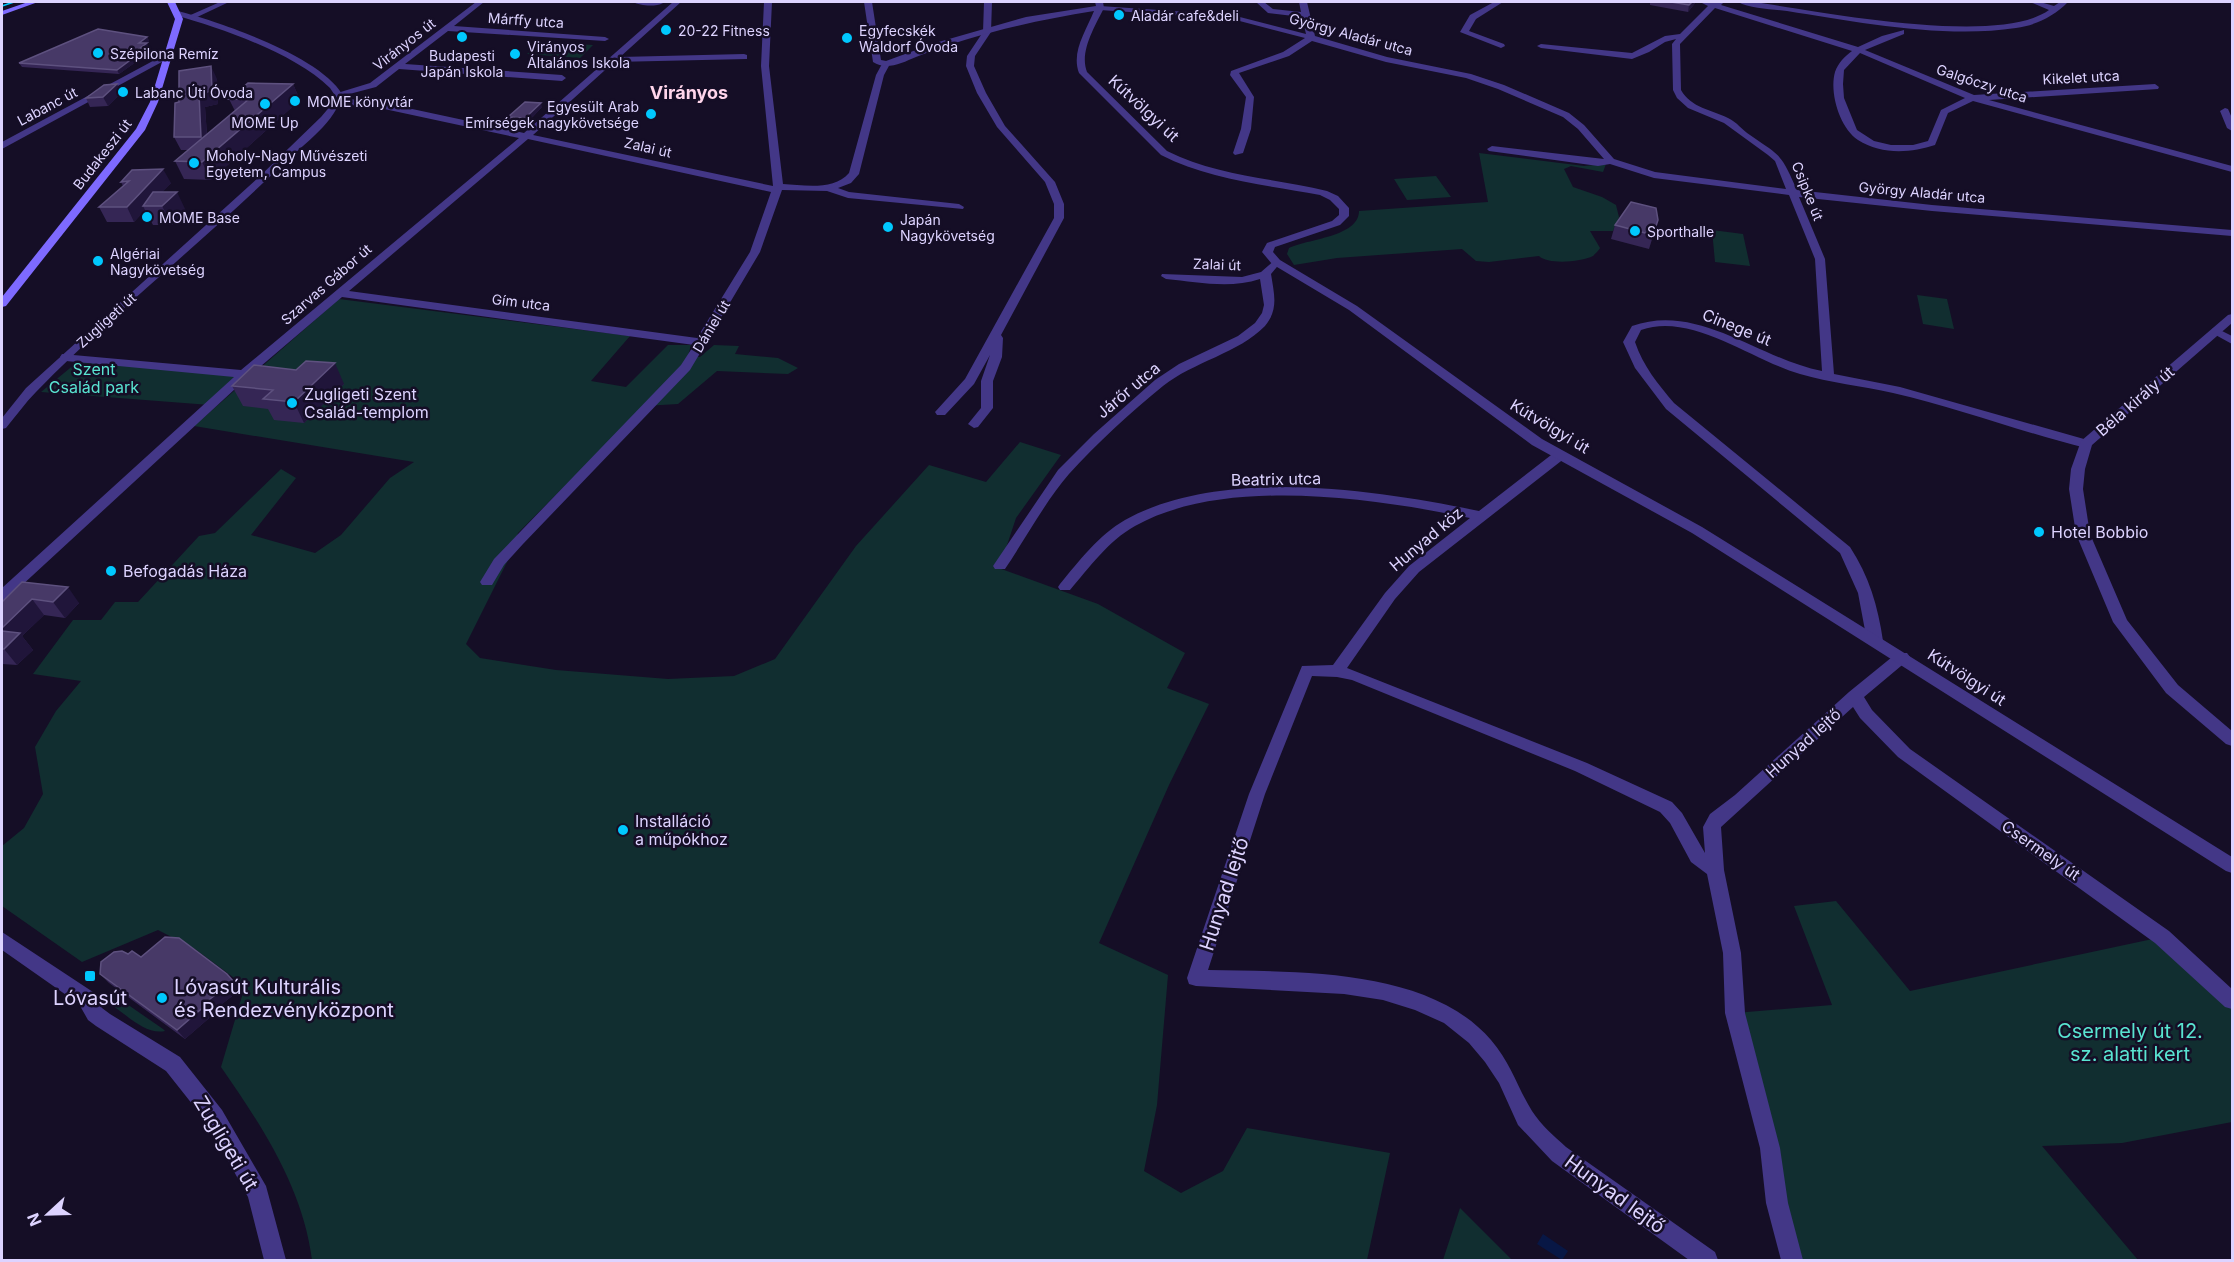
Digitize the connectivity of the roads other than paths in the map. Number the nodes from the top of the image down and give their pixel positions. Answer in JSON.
{"nodes":[{"id":1,"x":34,"y":2,"type":"edge"},
{"id":2,"x":171,"y":2,"type":"edge"},
{"id":3,"x":225,"y":2,"type":"edge"},
{"id":4,"x":480,"y":2,"type":"edge"},
{"id":5,"x":637,"y":2,"type":"edge"},
{"id":6,"x":677,"y":2,"type":"edge"},
{"id":7,"x":768,"y":2,"type":"edge"},
{"id":8,"x":868,"y":2,"type":"edge"},
{"id":9,"x":988,"y":2,"type":"edge"},
{"id":10,"x":1260,"y":2,"type":"edge"},
{"id":11,"x":1303,"y":2,"type":"edge"},
{"id":12,"x":1499,"y":2,"type":"edge"},
{"id":13,"x":1704,"y":2,"type":"edge"},
{"id":14,"x":1742,"y":2,"type":"edge"},
{"id":15,"x":2034,"y":2,"type":"edge"},
{"id":16,"x":2064,"y":2,"type":"edge"},
{"id":17,"x":659,"y":3,"type":"edge"},
{"id":18,"x":1718,"y":3,"type":"edge"},
{"id":19,"x":1100,"y":5,"type":"edge"},
{"id":20,"x":2054,"y":9,"type":"junction"},
{"id":21,"x":2,"y":13,"type":"edge"},
{"id":22,"x":178,"y":13,"type":"junction"},
{"id":23,"x":1306,"y":15,"type":"junction"},
{"id":24,"x":190,"y":16,"type":"junction"},
{"id":25,"x":206,"y":21,"type":"junction"},
{"id":26,"x":176,"y":27,"type":"junction"},
{"id":27,"x":446,"y":28,"type":"junction"},
{"id":28,"x":987,"y":32,"type":"junction"},
{"id":29,"x":1901,"y":32,"type":"dead end"},
{"id":30,"x":1683,"y":37,"type":"junction"},
{"id":31,"x":1311,"y":38,"type":"junction"},
{"id":32,"x":605,"y":39,"type":"dead end"},
{"id":33,"x":1501,"y":46,"type":"dead end"},
{"id":34,"x":1541,"y":46,"type":"dead end"},
{"id":35,"x":1859,"y":50,"type":"junction"},
{"id":36,"x":167,"y":57,"type":"junction"},
{"id":37,"x":744,"y":57,"type":"dead end"},
{"id":38,"x":611,"y":60,"type":"junction"},
{"id":39,"x":886,"y":64,"type":"junction"},
{"id":40,"x":396,"y":66,"type":"junction"},
{"id":41,"x":136,"y":73,"type":"junction"},
{"id":42,"x":162,"y":73,"type":"junction"},
{"id":43,"x":562,"y":78,"type":"dead end"},
{"id":44,"x":2154,"y":87,"type":"dead end"},
{"id":45,"x":1973,"y":98,"type":"junction"},
{"id":46,"x":337,"y":99,"type":"junction"},
{"id":47,"x":2224,"y":111,"type":"dead end"},
{"id":48,"x":2232,"y":128,"type":"edge"},
{"id":49,"x":525,"y":137,"type":"junction"},
{"id":50,"x":2,"y":146,"type":"edge"},
{"id":51,"x":1492,"y":149,"type":"dead end"},
{"id":52,"x":1238,"y":153,"type":"dead end"},
{"id":53,"x":1611,"y":161,"type":"junction"},
{"id":54,"x":2232,"y":169,"type":"edge"},
{"id":55,"x":828,"y":188,"type":"junction"},
{"id":56,"x":777,"y":189,"type":"junction"},
{"id":57,"x":1793,"y":193,"type":"junction"},
{"id":58,"x":959,"y":207,"type":"dead end"},
{"id":59,"x":2232,"y":233,"type":"edge"},
{"id":60,"x":1276,"y":262,"type":"junction"},
{"id":61,"x":1266,"y":274,"type":"junction"},
{"id":62,"x":1166,"y":276,"type":"dead end"},
{"id":63,"x":338,"y":294,"type":"junction"},
{"id":64,"x":2,"y":304,"type":"edge"},
{"id":65,"x":2232,"y":317,"type":"edge"},
{"id":66,"x":2216,"y":331,"type":"junction"},
{"id":67,"x":997,"y":332,"type":"junction"},
{"id":68,"x":2232,"y":341,"type":"edge"},
{"id":69,"x":700,"y":342,"type":"junction"},
{"id":70,"x":66,"y":357,"type":"junction"},
{"id":71,"x":244,"y":374,"type":"junction"},
{"id":72,"x":1828,"y":377,"type":"junction"},
{"id":73,"x":941,"y":412,"type":"dead end"},
{"id":74,"x":974,"y":424,"type":"dead end"},
{"id":75,"x":2,"y":425,"type":"edge"},
{"id":76,"x":2086,"y":444,"type":"junction"},
{"id":77,"x":1560,"y":455,"type":"junction"},
{"id":78,"x":1481,"y":516,"type":"junction"},
{"id":79,"x":1000,"y":566,"type":"dead end"},
{"id":80,"x":487,"y":582,"type":"dead end"},
{"id":81,"x":1065,"y":587,"type":"dead end"},
{"id":82,"x":2,"y":596,"type":"edge"},
{"id":83,"x":1875,"y":641,"type":"junction"},
{"id":84,"x":1902,"y":657,"type":"junction"},
{"id":85,"x":1337,"y":671,"type":"junction"},
{"id":86,"x":1855,"y":696,"type":"junction"},
{"id":87,"x":2232,"y":740,"type":"edge"},
{"id":88,"x":2232,"y":866,"type":"edge"},
{"id":89,"x":1715,"y":870,"type":"junction"},
{"id":90,"x":2,"y":940,"type":"edge"},
{"id":91,"x":2232,"y":1001,"type":"edge"},
{"id":92,"x":275,"y":1260,"type":"edge"},
{"id":93,"x":1707,"y":1260,"type":"edge"},
{"id":94,"x":1792,"y":1260,"type":"edge"}],
"edges":[{"from":1,"to":21,"type":"main road"},
{"from":2,"to":22,"type":"main road"},
{"from":3,"to":24,"type":"street"},
{"from":4,"to":27,"type":"street","name":"Virányos út"},
{"from":5,"to":17,"type":"street"},
{"from":6,"to":38,"type":"street","name":"Szarvas Gábor út"},
{"from":7,"to":56,"type":"street","name":"Dániel út"},
{"from":8,"to":39,"type":"street"},
{"from":9,"to":28,"type":"street"},
{"from":10,"to":23,"type":"street"},
{"from":11,"to":23,"type":"street"},
{"from":12,"to":33,"type":"street"},
{"from":13,"to":18,"type":"street","name":"Galgóczy utca"},
{"from":14,"to":20,"type":"street"},
{"from":15,"to":20,"type":"street"},
{"from":16,"to":20,"type":"street"},
{"from":18,"to":30,"type":"street"},
{"from":18,"to":35,"type":"street","name":"Galgóczy utca"},
{"from":19,"to":28,"type":"street","name":"György Aladár utca"},
{"from":19,"to":31,"type":"street","name":"György Aladár utca"},
{"from":19,"to":60,"type":"street","name":"Kútvölgyi út"},
{"from":22,"to":24,"type":"street"},
{"from":22,"to":26,"type":"main road","name":"Budakeszi út"},
{"from":23,"to":31,"type":"street"},
{"from":24,"to":25,"type":"street"},
{"from":25,"to":26,"type":"street"},
{"from":25,"to":46,"type":"street"},
{"from":26,"to":36,"type":"main road","name":"Budakeszi út"},
{"from":27,"to":32,"type":"street","name":"Márffy utca"},
{"from":27,"to":40,"type":"street","name":"Virányos út"},
{"from":28,"to":39,"type":"street","name":"György Aladár utca"},
{"from":28,"to":67,"type":"street"},
{"from":29,"to":35,"type":"street","name":"Kikelet utca"},
{"from":30,"to":34,"type":"street"},
{"from":30,"to":57,"type":"street","name":"Csipke út"},
{"from":31,"to":52,"type":"street"},
{"from":31,"to":53,"type":"street","name":"György Aladár utca"},
{"from":35,"to":45,"type":"street","name":"Galgóczy utca"},
{"from":35,"to":45,"type":"street","name":"Kikelet utca"},
{"from":36,"to":41,"type":"street","name":"Labanc út"},
{"from":36,"to":42,"type":"main road","name":"Budakeszi út"},
{"from":37,"to":38,"type":"street"},
{"from":38,"to":49,"type":"street","name":"Szarvas Gábor út"},
{"from":39,"to":55,"type":"street"},
{"from":40,"to":43,"type":"street"},
{"from":40,"to":46,"type":"street","name":"Virányos út"},
{"from":41,"to":42,"type":"street","name":"Labanc út"},
{"from":41,"to":50,"type":"street","name":"Labanc út"},
{"from":42,"to":64,"type":"main road","name":"Budakeszi út"},
{"from":44,"to":45,"type":"street","name":"Kikelet utca"},
{"from":45,"to":54,"type":"street","name":"Galgóczy utca"},
{"from":46,"to":49,"type":"street","name":"Zalai út"},
{"from":46,"to":70,"type":"street","name":"Zugligeti út"},
{"from":47,"to":48,"type":"street"},
{"from":49,"to":56,"type":"street","name":"Zalai út"},
{"from":49,"to":63,"type":"street","name":"Szarvas Gábor út"},
{"from":51,"to":53,"type":"street","name":"György Aladár utca"},
{"from":53,"to":57,"type":"street","name":"György Aladár utca"},
{"from":55,"to":56,"type":"street","name":"Zalai út"},
{"from":55,"to":58,"type":"street","name":"Zalai út"},
{"from":56,"to":69,"type":"street","name":"Dániel út"},
{"from":57,"to":59,"type":"street","name":"György Aladár utca"},
{"from":57,"to":72,"type":"street","name":"Csipke út"},
{"from":60,"to":61,"type":"street"},
{"from":60,"to":77,"type":"street","name":"Kútvölgyi út"},
{"from":61,"to":62,"type":"street","name":"Zalai út"},
{"from":61,"to":79,"type":"street","name":"Járőr utca"},
{"from":63,"to":69,"type":"street","name":"Gím utca"},
{"from":63,"to":71,"type":"street","name":"Szarvas Gábor út"},
{"from":65,"to":66,"type":"street","name":"Béla király út"},
{"from":66,"to":68,"type":"street"},
{"from":66,"to":76,"type":"street","name":"Béla király út"},
{"from":67,"to":73,"type":"street"},
{"from":67,"to":74,"type":"street"},
{"from":69,"to":80,"type":"street","name":"Dániel út"},
{"from":70,"to":71,"type":"street"},
{"from":70,"to":75,"type":"street","name":"Zugligeti út"},
{"from":71,"to":82,"type":"street","name":"Szarvas Gábor út"},
{"from":72,"to":76,"type":"street","name":"Cinege út"},
{"from":72,"to":83,"type":"street","name":"Cinege út"},
{"from":76,"to":87,"type":"street","name":"Béla király út"},
{"from":77,"to":78,"type":"street","name":"Hunyad köz"},
{"from":77,"to":83,"type":"street","name":"Kútvölgyi út"},
{"from":78,"to":81,"type":"street","name":"Beatrix utca"},
{"from":78,"to":85,"type":"street","name":"Hunyad köz"},
{"from":83,"to":84,"type":"street","name":"Kútvölgyi út"},
{"from":84,"to":86,"type":"street","name":"Hunyad lejtő"},
{"from":84,"to":88,"type":"street","name":"Kútvölgyi út"},
{"from":85,"to":89,"type":"street","name":"Hunyad lejtő"},
{"from":85,"to":93,"type":"street","name":"Hunyad lejtő"},
{"from":86,"to":89,"type":"street","name":"Hunyad lejtő"},
{"from":86,"to":91,"type":"street","name":"Csermely út"},
{"from":89,"to":94,"type":"street","name":"Hunyad lejtő"},
{"from":90,"to":92,"type":"street","name":"Zugligeti út"}]}
